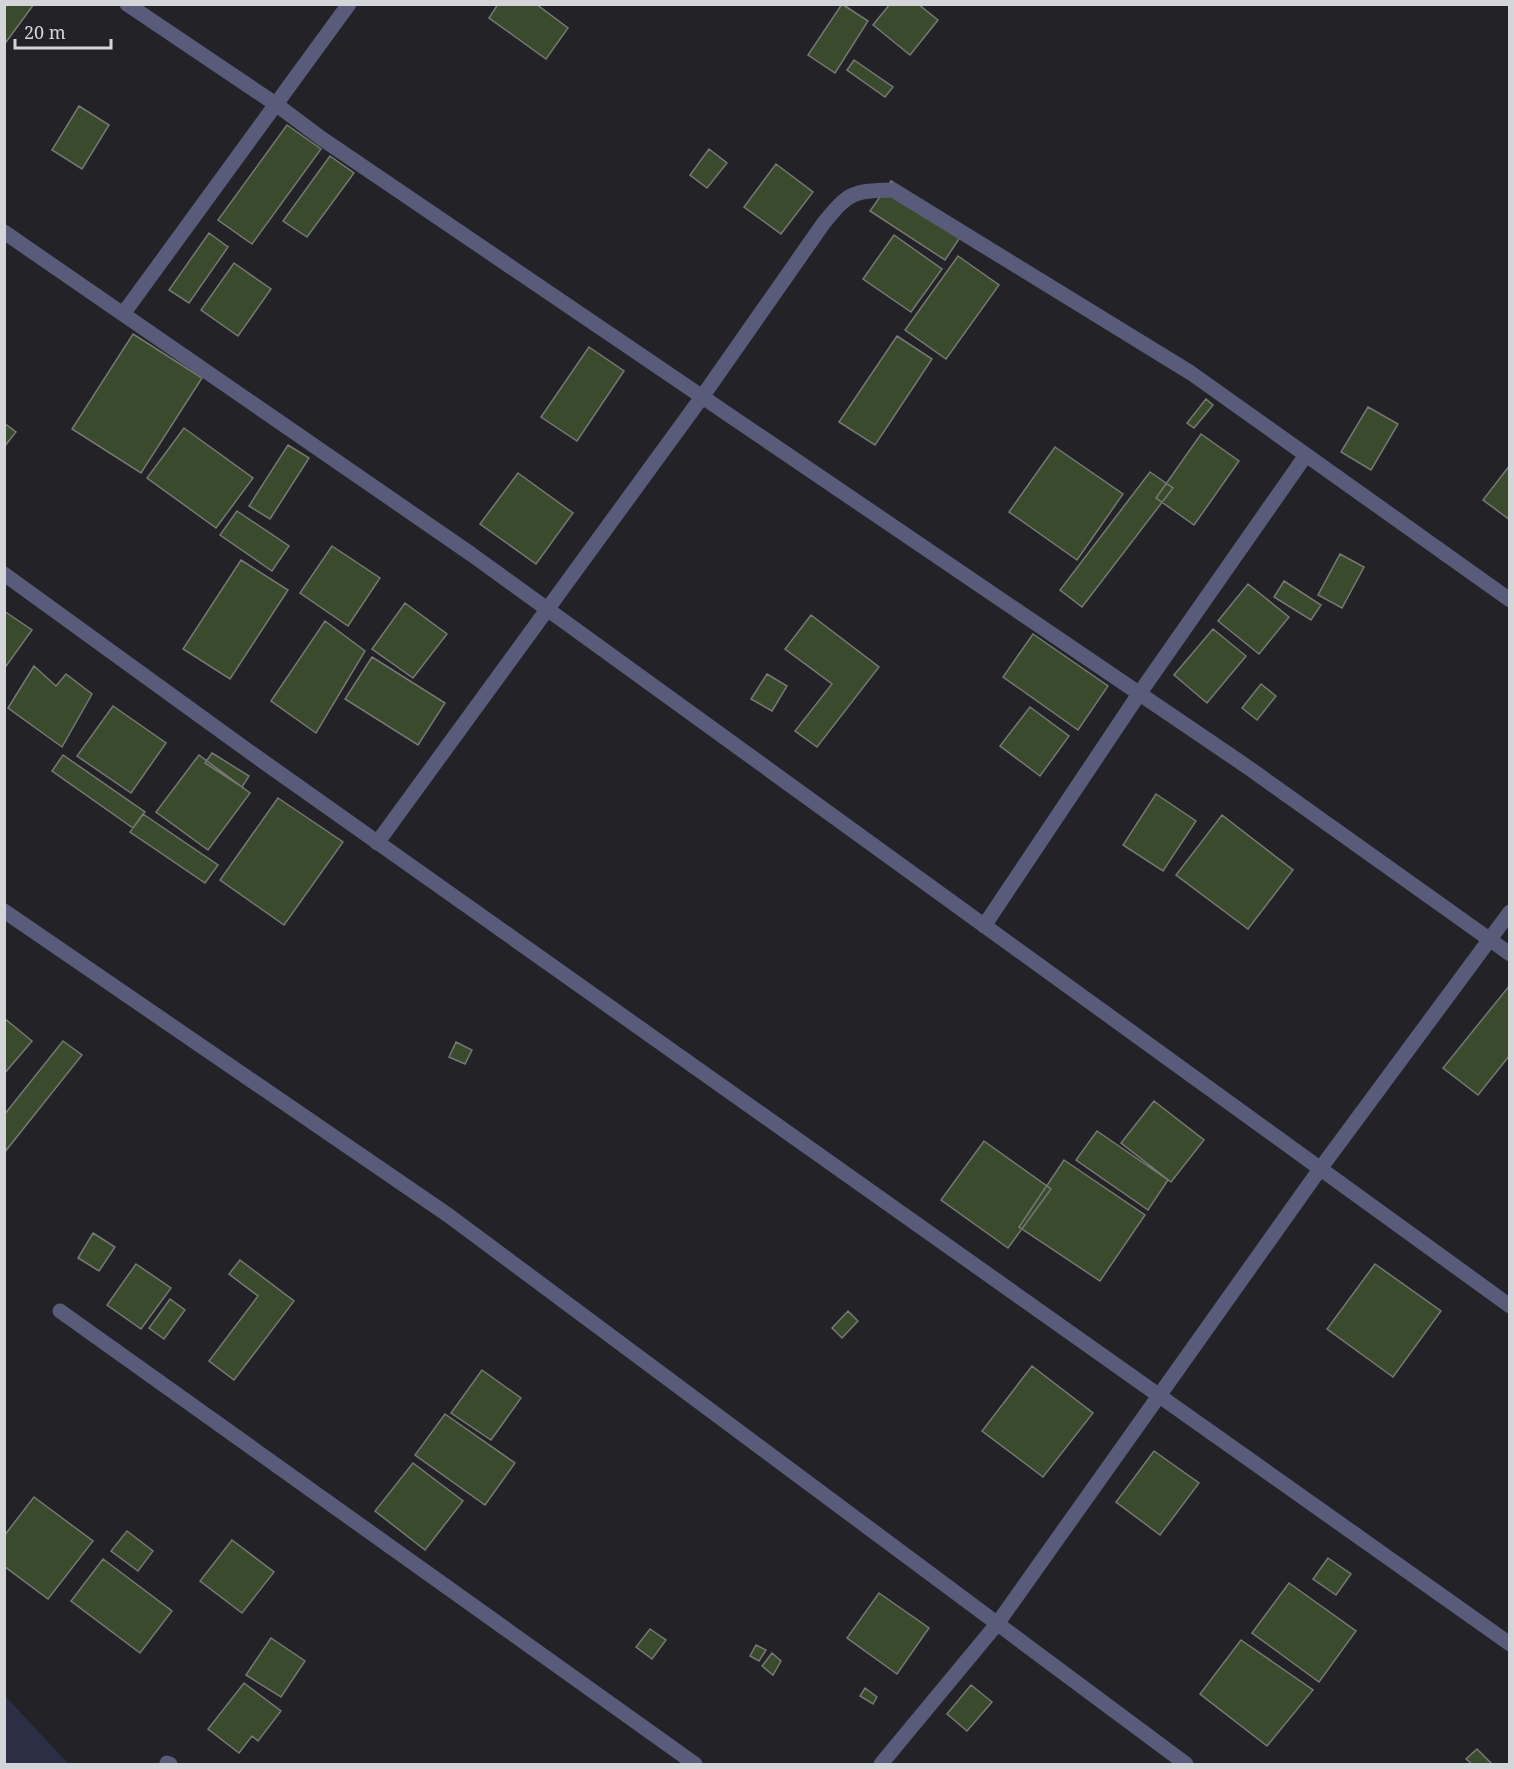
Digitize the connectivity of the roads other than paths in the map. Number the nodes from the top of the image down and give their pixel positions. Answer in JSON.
{"nodes":[{"id":1,"x":127,"y":4,"type":"edge"},
{"id":2,"x":349,"y":4,"type":"edge"},
{"id":3,"x":278,"y":105,"type":"junction"},
{"id":4,"x":4,"y":232,"type":"edge"},
{"id":5,"x":123,"y":314,"type":"junction"},
{"id":6,"x":702,"y":397,"type":"junction"},
{"id":7,"x":1306,"y":455,"type":"junction"},
{"id":8,"x":4,"y":574,"type":"edge"},
{"id":9,"x":1509,"y":600,"type":"edge"},
{"id":10,"x":548,"y":610,"type":"junction"},
{"id":11,"x":1139,"y":694,"type":"junction"},
{"id":12,"x":377,"y":843,"type":"junction"},
{"id":13,"x":4,"y":911,"type":"edge"},
{"id":14,"x":1509,"y":912,"type":"edge"},
{"id":15,"x":984,"y":926,"type":"junction"},
{"id":16,"x":1490,"y":940,"type":"junction"},
{"id":17,"x":1509,"y":954,"type":"edge"},
{"id":18,"x":1320,"y":1169,"type":"junction"},
{"id":19,"x":1509,"y":1306,"type":"edge"},
{"id":20,"x":60,"y":1311,"type":"dead end"},
{"id":21,"x":1159,"y":1397,"type":"junction"},
{"id":22,"x":997,"y":1624,"type":"junction"},
{"id":23,"x":1509,"y":1644,"type":"edge"},
{"id":24,"x":695,"y":1764,"type":"edge"},
{"id":25,"x":881,"y":1764,"type":"edge"},
{"id":26,"x":1186,"y":1764,"type":"edge"}],
"edges":[{"from":1,"to":3,"type":"street"},
{"from":2,"to":3,"type":"street"},
{"from":3,"to":5,"type":"street"},
{"from":3,"to":6,"type":"street"},
{"from":4,"to":5,"type":"street"},
{"from":5,"to":10,"type":"street"},
{"from":6,"to":7,"type":"street"},
{"from":6,"to":10,"type":"street"},
{"from":6,"to":11,"type":"street"},
{"from":7,"to":9,"type":"street"},
{"from":7,"to":11,"type":"street"},
{"from":8,"to":12,"type":"street"},
{"from":10,"to":12,"type":"street"},
{"from":10,"to":15,"type":"street"},
{"from":11,"to":15,"type":"street"},
{"from":11,"to":16,"type":"street"},
{"from":12,"to":21,"type":"street"},
{"from":13,"to":22,"type":"street"},
{"from":14,"to":16,"type":"street"},
{"from":15,"to":18,"type":"street"},
{"from":16,"to":17,"type":"street"},
{"from":16,"to":18,"type":"street"},
{"from":18,"to":19,"type":"street"},
{"from":18,"to":21,"type":"street"},
{"from":20,"to":24,"type":"street"},
{"from":21,"to":22,"type":"street"},
{"from":21,"to":23,"type":"street"},
{"from":22,"to":25,"type":"street"},
{"from":22,"to":26,"type":"street"}]}
